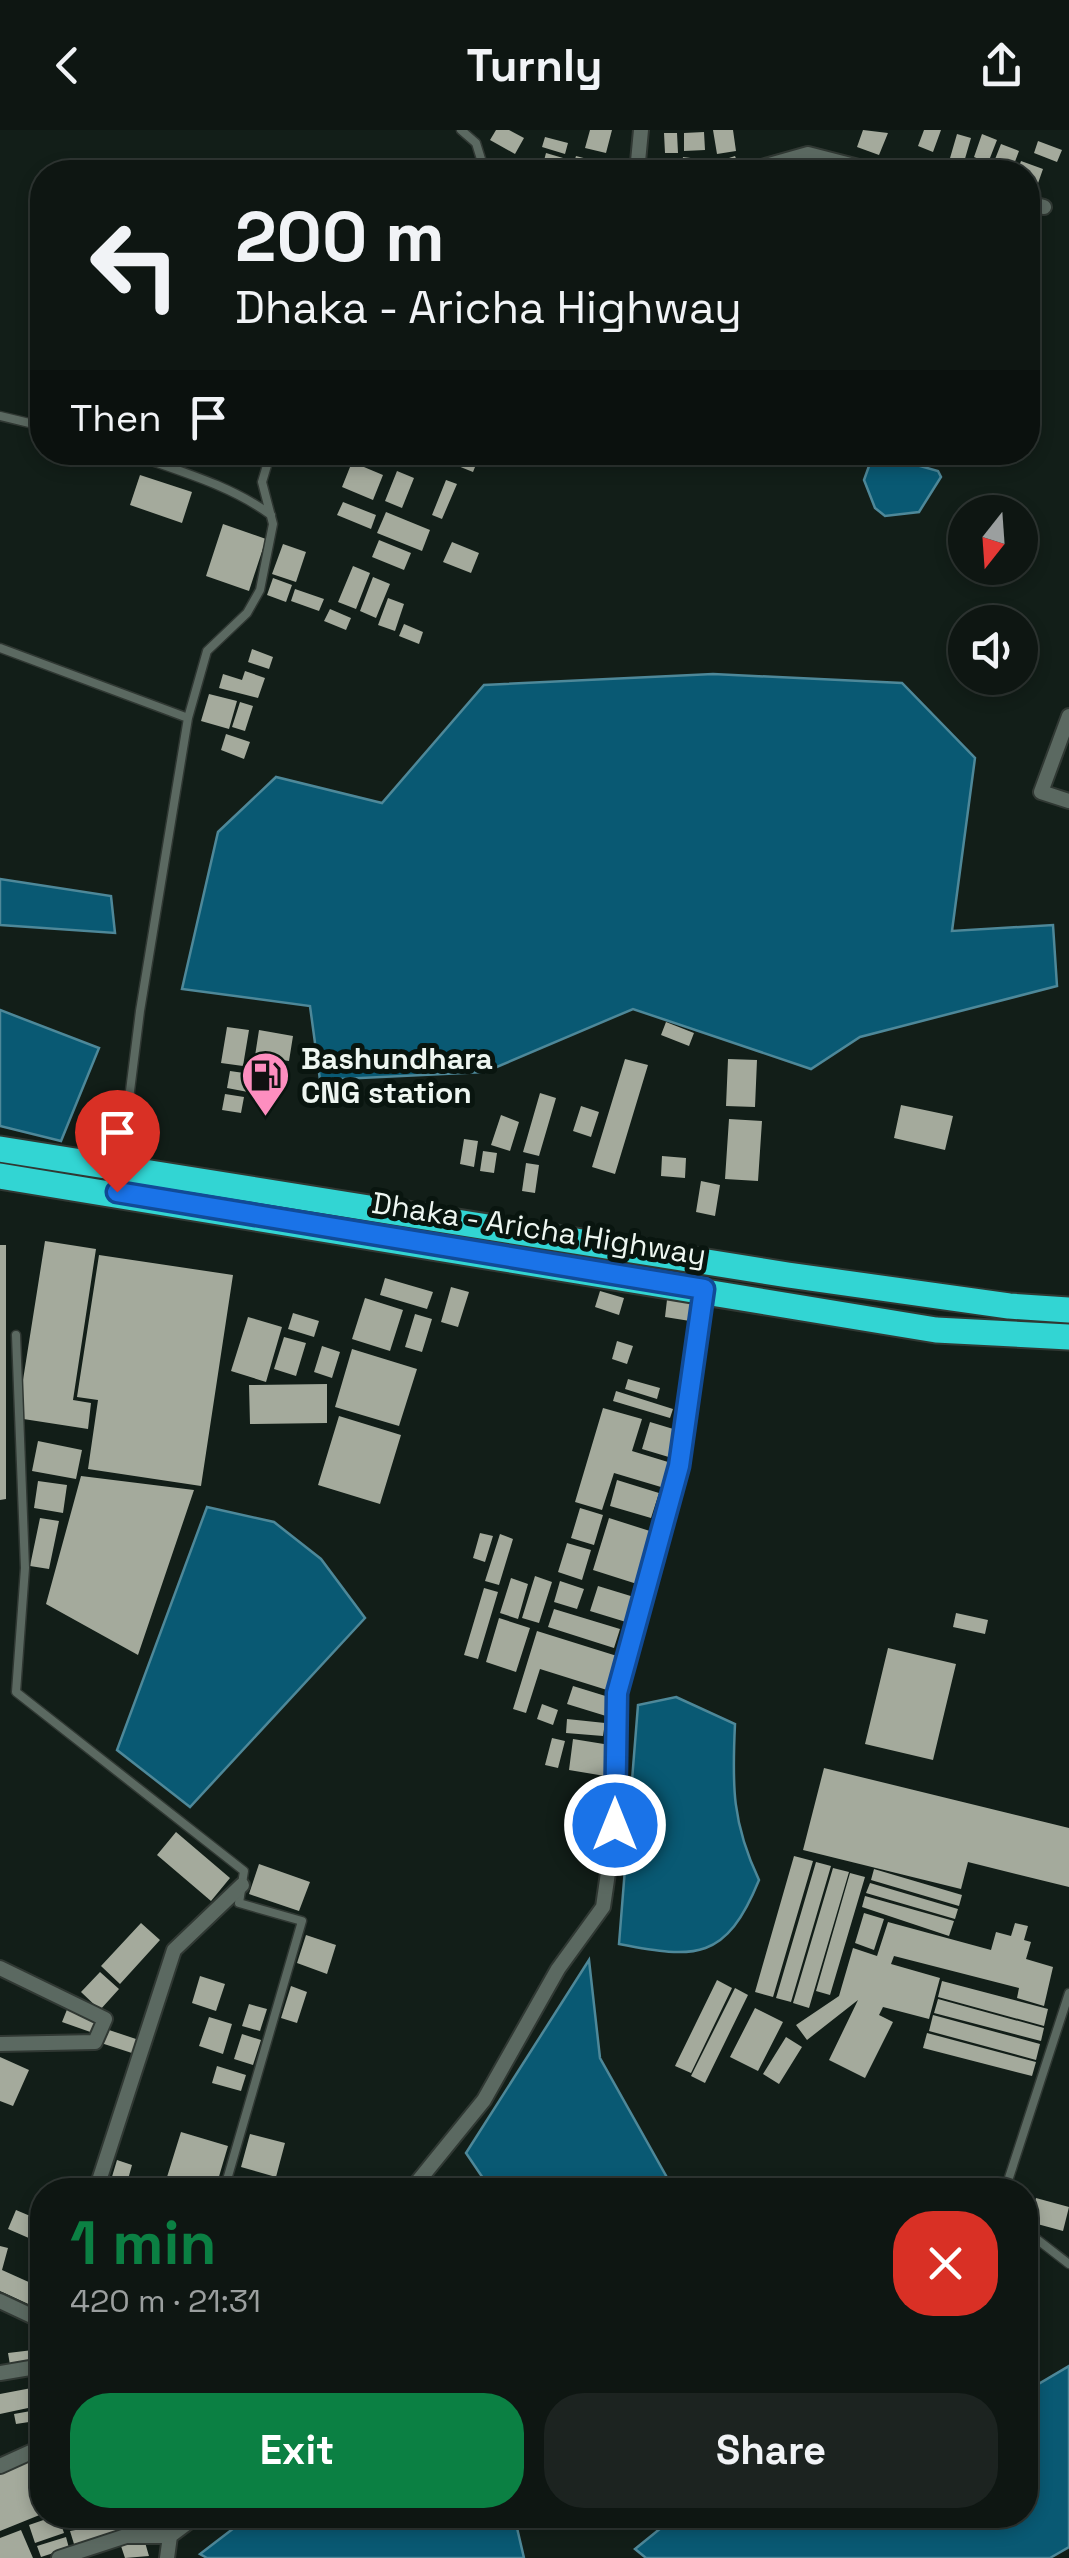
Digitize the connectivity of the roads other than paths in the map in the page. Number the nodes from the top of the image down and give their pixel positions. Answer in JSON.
{"nodes":[{"id":1,"x":461,"y":130,"type":"edge"},
{"id":2,"x":641,"y":130,"type":"edge"},
{"id":3,"x":481,"y":160,"type":"edge"},
{"id":4,"x":638,"y":160,"type":"edge"},
{"id":5,"x":787,"y":160,"type":"edge"},
{"id":6,"x":831,"y":160,"type":"edge"},
{"id":7,"x":1040,"y":206,"type":"edge"},
{"id":8,"x":1044,"y":207,"type":"dead end"},
{"id":9,"x":0,"y":416,"type":"edge"},
{"id":10,"x":30,"y":423,"type":"edge"},
{"id":11,"x":162,"y":465,"type":"edge"},
{"id":12,"x":267,"y":465,"type":"edge"},
{"id":13,"x":271,"y":515,"type":"junction"},
{"id":14,"x":0,"y":648,"type":"edge"},
{"id":15,"x":1069,"y":716,"type":"edge"},
{"id":16,"x":188,"y":718,"type":"junction"},
{"id":17,"x":1069,"y":801,"type":"edge"},
{"id":18,"x":0,"y":1149,"type":"edge"},
{"id":19,"x":120,"y":1168,"type":"junction"},
{"id":20,"x":0,"y":1176,"type":"edge"},
{"id":21,"x":704,"y":1289,"type":"junction"},
{"id":22,"x":1069,"y":1310,"type":"edge"},
{"id":23,"x":16,"y":1335,"type":"dead end"},
{"id":24,"x":1069,"y":1337,"type":"edge"},
{"id":25,"x":242,"y":1885,"type":"junction"},
{"id":26,"x":0,"y":1968,"type":"edge"},
{"id":27,"x":1069,"y":1993,"type":"edge"},
{"id":28,"x":0,"y":2044,"type":"edge"},
{"id":29,"x":100,"y":2178,"type":"edge"},
{"id":30,"x":227,"y":2178,"type":"edge"},
{"id":31,"x":421,"y":2178,"type":"edge"},
{"id":32,"x":1009,"y":2178,"type":"edge"},
{"id":33,"x":1038,"y":2240,"type":"edge"},
{"id":34,"x":1069,"y":2264,"type":"edge"},
{"id":35,"x":0,"y":2301,"type":"edge"},
{"id":36,"x":30,"y":2315,"type":"edge"},
{"id":37,"x":30,"y":2368,"type":"edge"},
{"id":38,"x":0,"y":2373,"type":"edge"},
{"id":39,"x":30,"y":2452,"type":"edge"},
{"id":40,"x":0,"y":2466,"type":"edge"},
{"id":41,"x":151,"y":2528,"type":"edge"},
{"id":42,"x":181,"y":2528,"type":"edge"},
{"id":43,"x":152,"y":2536,"type":"junction"},
{"id":44,"x":170,"y":2536,"type":"junction"},
{"id":45,"x":59,"y":2558,"type":"edge"},
{"id":46,"x":167,"y":2558,"type":"edge"}],
"edges":[{"from":1,"to":3,"type":"lane"},
{"from":2,"to":4,"type":"street"},
{"from":5,"to":6,"type":"street"},
{"from":7,"to":8,"type":"street"},
{"from":9,"to":10,"type":"lane"},
{"from":11,"to":13,"type":"lane"},
{"from":12,"to":13,"type":"lane"},
{"from":13,"to":16,"type":"lane"},
{"from":14,"to":16,"type":"lane"},
{"from":15,"to":17,"type":"street"},
{"from":16,"to":19,"type":"lane"},
{"from":18,"to":19,"type":"highway"},
{"from":19,"to":22,"type":"highway"},
{"from":20,"to":21,"type":"highway","name":"Dhaka - Aricha Highway"},
{"from":21,"to":24,"type":"highway","name":"Dhaka - Aricha Highway"},
{"from":21,"to":31,"type":"street"},
{"from":23,"to":25,"type":"lane"},
{"from":25,"to":29,"type":"street"},
{"from":25,"to":30,"type":"lane"},
{"from":26,"to":28,"type":"street"},
{"from":27,"to":32,"type":"lane"},
{"from":33,"to":34,"type":"lane"},
{"from":35,"to":36,"type":"street"},
{"from":37,"to":38,"type":"street"},
{"from":39,"to":40,"type":"street"},
{"from":41,"to":43,"type":"lane"},
{"from":42,"to":44,"type":"street"},
{"from":43,"to":44,"type":"street"},
{"from":43,"to":45,"type":"street"},
{"from":44,"to":46,"type":"street"}]}
